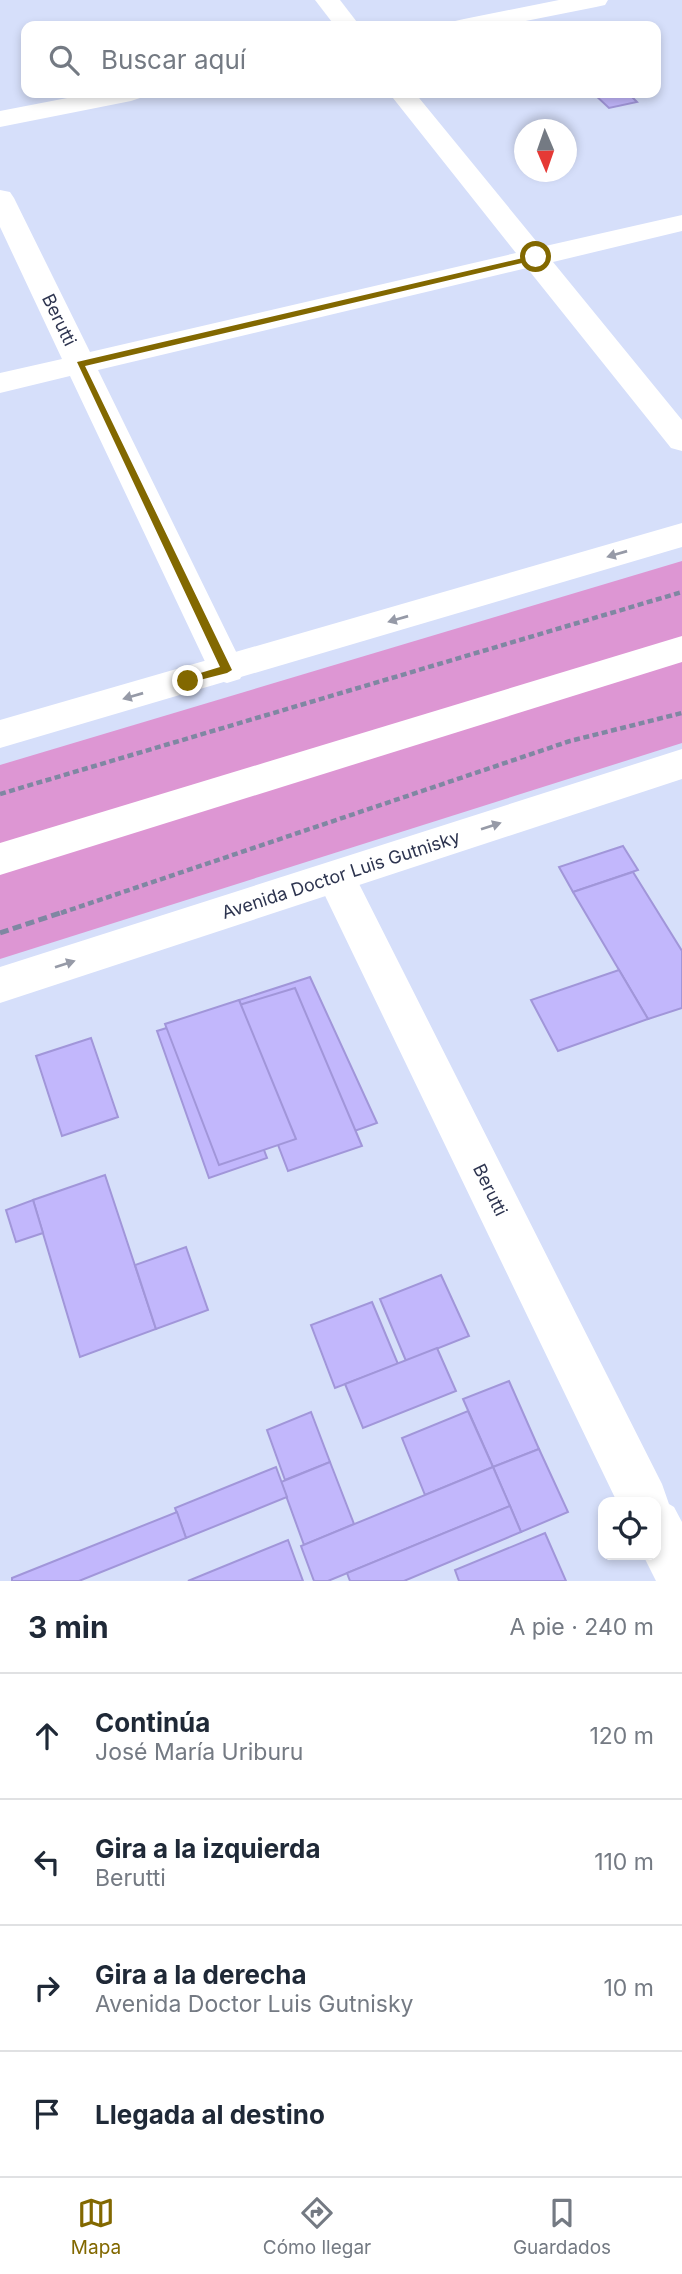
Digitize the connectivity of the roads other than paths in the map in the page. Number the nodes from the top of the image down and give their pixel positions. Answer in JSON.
{"nodes":[{"id":1,"x":327,"y":0,"type":"edge"},
{"id":2,"x":596,"y":0,"type":"edge"},
{"id":3,"x":344,"y":21,"type":"edge"},
{"id":4,"x":489,"y":21,"type":"edge"},
{"id":5,"x":106,"y":98,"type":"edge"},
{"id":6,"x":406,"y":98,"type":"edge"},
{"id":7,"x":0,"y":119,"type":"edge"},
{"id":8,"x":0,"y":198,"type":"edge"},
{"id":9,"x":682,"y":223,"type":"edge"},
{"id":10,"x":536,"y":257,"type":"junction"},
{"id":11,"x":80,"y":364,"type":"junction"},
{"id":12,"x":0,"y":383,"type":"edge"},
{"id":13,"x":682,"y":441,"type":"edge"},
{"id":14,"x":682,"y":535,"type":"edge"},
{"id":15,"x":682,"y":649,"type":"edge"},
{"id":16,"x":227,"y":670,"type":"junction"},
{"id":17,"x":0,"y":734,"type":"edge"},
{"id":18,"x":682,"y":764,"type":"edge"},
{"id":19,"x":0,"y":859,"type":"edge"},
{"id":20,"x":336,"y":877,"type":"junction"},
{"id":21,"x":0,"y":985,"type":"edge"},
{"id":22,"x":643,"y":1497,"type":"edge"},
{"id":23,"x":661,"y":1535,"type":"edge"},
{"id":24,"x":682,"y":1578,"type":"edge"}],
"edges":[{"from":1,"to":3,"type":"street"},
{"from":2,"to":4,"type":"street"},
{"from":5,"to":7,"type":"street"},
{"from":6,"to":10,"type":"street"},
{"from":8,"to":11,"type":"street","name":"Berutti"},
{"from":9,"to":10,"type":"street"},
{"from":10,"to":11,"type":"street"},
{"from":10,"to":13,"type":"street"},
{"from":11,"to":12,"type":"street"},
{"from":11,"to":16,"type":"street","name":"Berutti"},
{"from":14,"to":16,"type":"street","one_way":true},
{"from":15,"to":19,"type":"street"},
{"from":16,"to":17,"type":"street","one_way":true},
{"from":20,"to":18,"type":"street","name":"Avenida Doctor Luis Gutnisky","one_way":true},
{"from":21,"to":20,"type":"street","name":"Avenida Doctor Luis Gutnisky","one_way":true},
{"from":20,"to":22,"type":"street","name":"Berutti"},
{"from":23,"to":24,"type":"street"}]}
